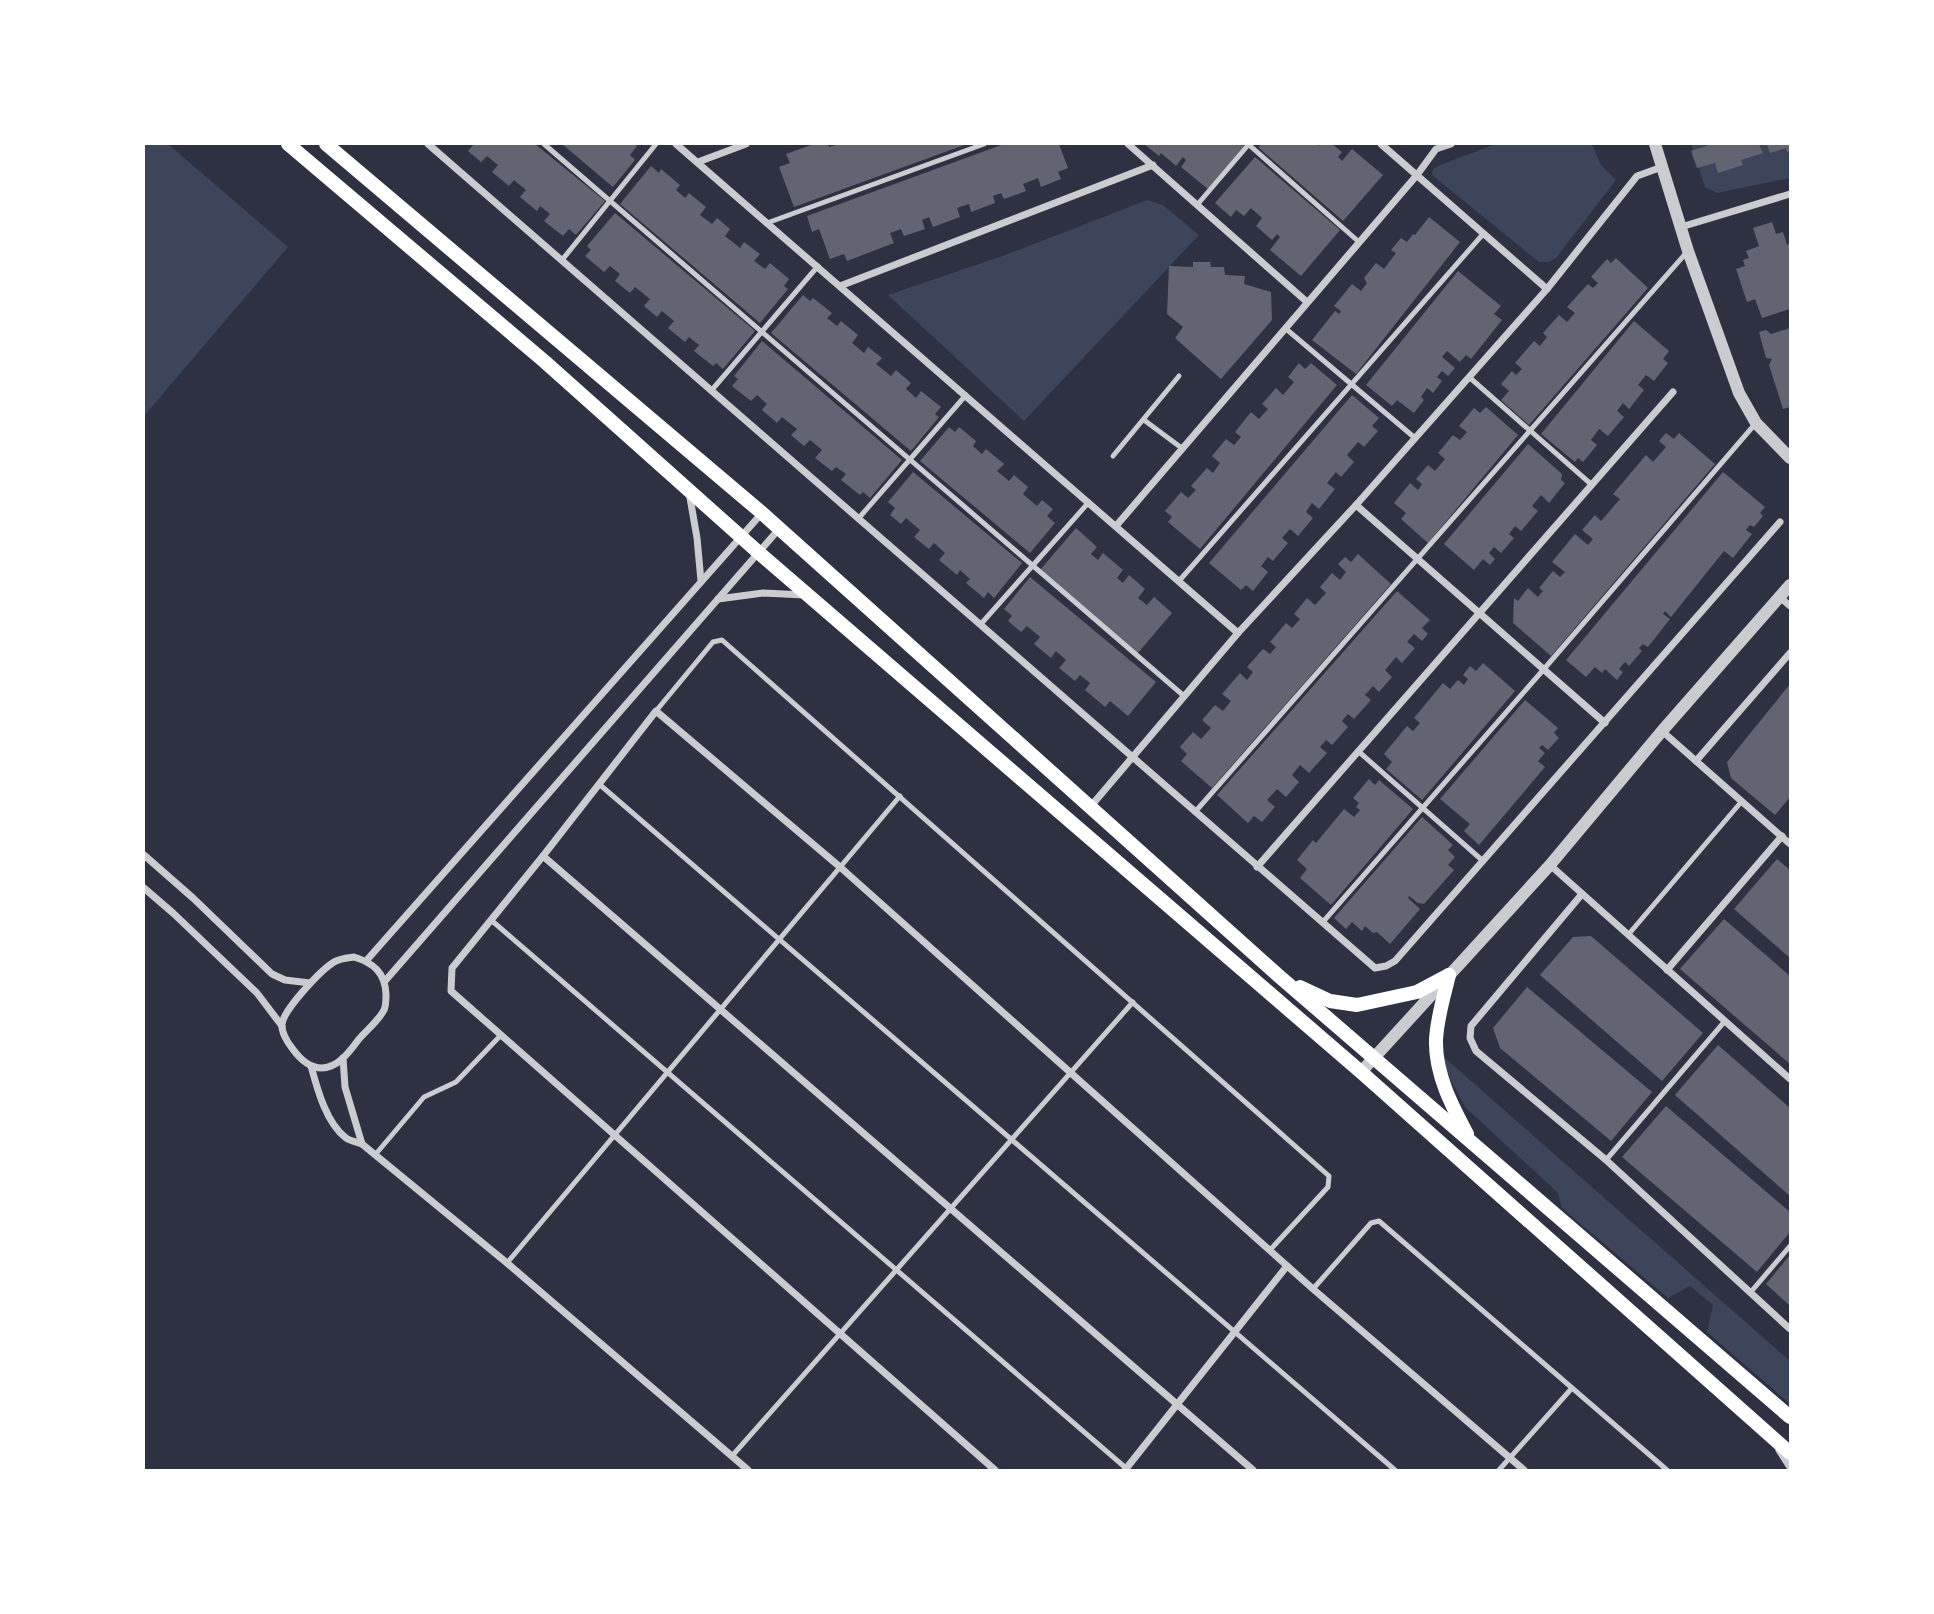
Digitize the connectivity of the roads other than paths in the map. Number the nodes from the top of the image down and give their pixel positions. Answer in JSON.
{"nodes":[{"id":1,"x":288,"y":144,"type":"edge"},
{"id":2,"x":326,"y":144,"type":"edge"},
{"id":3,"x":428,"y":144,"type":"edge"},
{"id":4,"x":544,"y":144,"type":"edge"},
{"id":5,"x":656,"y":144,"type":"edge"},
{"id":6,"x":676,"y":144,"type":"edge"},
{"id":7,"x":746,"y":144,"type":"edge"},
{"id":8,"x":984,"y":144,"type":"edge"},
{"id":9,"x":1128,"y":144,"type":"edge"},
{"id":10,"x":1249,"y":144,"type":"edge"},
{"id":11,"x":1381,"y":144,"type":"edge"},
{"id":12,"x":1451,"y":144,"type":"edge"},
{"id":13,"x":1654,"y":144,"type":"edge"},
{"id":14,"x":698,"y":162,"type":"junction"},
{"id":15,"x":1153,"y":165,"type":"junction"},
{"id":16,"x":1662,"y":167,"type":"junction"},
{"id":17,"x":1417,"y":175,"type":"junction"},
{"id":18,"x":1790,"y":194,"type":"edge"},
{"id":19,"x":611,"y":201,"type":"junction"},
{"id":20,"x":1197,"y":205,"type":"junction"},
{"id":21,"x":767,"y":223,"type":"junction"},
{"id":22,"x":1681,"y":227,"type":"junction"},
{"id":23,"x":1484,"y":233,"type":"junction"},
{"id":24,"x":1359,"y":242,"type":"junction"},
{"id":25,"x":1688,"y":251,"type":"junction"},
{"id":26,"x":562,"y":260,"type":"junction"},
{"id":27,"x":818,"y":266,"type":"junction"},
{"id":28,"x":841,"y":286,"type":"junction"},
{"id":29,"x":1547,"y":289,"type":"junction"},
{"id":30,"x":1307,"y":302,"type":"junction"},
{"id":31,"x":1285,"y":328,"type":"junction"},
{"id":32,"x":762,"y":332,"type":"junction"},
{"id":33,"x":1179,"y":376,"type":"dead end"},
{"id":34,"x":1469,"y":377,"type":"junction"},
{"id":35,"x":1352,"y":384,"type":"junction"},
{"id":36,"x":711,"y":391,"type":"junction"},
{"id":37,"x":1673,"y":392,"type":"dead end"},
{"id":38,"x":966,"y":396,"type":"junction"},
{"id":39,"x":1144,"y":420,"type":"junction"},
{"id":40,"x":1756,"y":423,"type":"junction"},
{"id":41,"x":1530,"y":430,"type":"junction"},
{"id":42,"x":1415,"y":438,"type":"junction"},
{"id":43,"x":1182,"y":449,"type":"junction"},
{"id":44,"x":1113,"y":456,"type":"dead end"},
{"id":45,"x":1790,"y":458,"type":"edge"},
{"id":46,"x":910,"y":460,"type":"junction"},
{"id":47,"x":1592,"y":485,"type":"junction"},
{"id":48,"x":689,"y":490,"type":"junction"},
{"id":49,"x":1088,"y":502,"type":"junction"},
{"id":50,"x":1356,"y":505,"type":"junction"},
{"id":51,"x":762,"y":513,"type":"junction"},
{"id":52,"x":858,"y":519,"type":"junction"},
{"id":53,"x":1780,"y":522,"type":"dead end"},
{"id":54,"x":1116,"y":526,"type":"junction"},
{"id":55,"x":779,"y":528,"type":"junction"},
{"id":56,"x":740,"y":537,"type":"junction"},
{"id":57,"x":758,"y":552,"type":"junction"},
{"id":58,"x":1418,"y":559,"type":"junction"},
{"id":59,"x":1033,"y":566,"type":"junction"},
{"id":60,"x":701,"y":581,"type":"junction"},
{"id":61,"x":1179,"y":581,"type":"junction"},
{"id":62,"x":1790,"y":585,"type":"edge"},
{"id":63,"x":808,"y":596,"type":"junction"},
{"id":64,"x":1780,"y":597,"type":"junction"},
{"id":65,"x":717,"y":599,"type":"junction"},
{"id":66,"x":1790,"y":606,"type":"edge"},
{"id":67,"x":1480,"y":612,"type":"junction"},
{"id":68,"x":980,"y":625,"type":"junction"},
{"id":69,"x":1238,"y":633,"type":"junction"},
{"id":70,"x":1790,"y":653,"type":"edge"},
{"id":71,"x":1544,"y":669,"type":"junction"},
{"id":72,"x":1184,"y":696,"type":"junction"},
{"id":73,"x":656,"y":712,"type":"junction"},
{"id":74,"x":1605,"y":723,"type":"junction"},
{"id":75,"x":1662,"y":731,"type":"junction"},
{"id":76,"x":1358,"y":751,"type":"junction"},
{"id":77,"x":1132,"y":758,"type":"junction"},
{"id":78,"x":1696,"y":761,"type":"junction"},
{"id":79,"x":599,"y":784,"type":"junction"},
{"id":80,"x":900,"y":796,"type":"junction"},
{"id":81,"x":1742,"y":801,"type":"junction"},
{"id":82,"x":1091,"y":806,"type":"junction"},
{"id":83,"x":1422,"y":808,"type":"junction"},
{"id":84,"x":1195,"y":812,"type":"junction"},
{"id":85,"x":1782,"y":836,"type":"junction"},
{"id":86,"x":1790,"y":844,"type":"edge"},
{"id":87,"x":144,"y":855,"type":"edge"},
{"id":88,"x":543,"y":856,"type":"junction"},
{"id":89,"x":1483,"y":861,"type":"junction"},
{"id":90,"x":1550,"y":865,"type":"junction"},
{"id":91,"x":840,"y":867,"type":"junction"},
{"id":92,"x":1257,"y":867,"type":"junction"},
{"id":93,"x":144,"y":888,"type":"edge"},
{"id":94,"x":1582,"y":894,"type":"junction"},
{"id":95,"x":491,"y":920,"type":"junction"},
{"id":96,"x":1322,"y":923,"type":"junction"},
{"id":97,"x":1628,"y":935,"type":"junction"},
{"id":98,"x":779,"y":940,"type":"junction"},
{"id":99,"x":366,"y":961,"type":"junction"},
{"id":100,"x":1667,"y":970,"type":"junction"},
{"id":101,"x":1449,"y":975,"type":"junction"},
{"id":102,"x":1280,"y":977,"type":"junction"},
{"id":103,"x":385,"y":981,"type":"junction"},
{"id":104,"x":310,"y":983,"type":"junction"},
{"id":105,"x":1133,"y":1002,"type":"junction"},
{"id":106,"x":721,"y":1010,"type":"junction"},
{"id":107,"x":1725,"y":1021,"type":"junction"},
{"id":108,"x":282,"y":1026,"type":"junction"},
{"id":109,"x":501,"y":1035,"type":"junction"},
{"id":110,"x":343,"y":1058,"type":"junction"},
{"id":111,"x":1374,"y":1058,"type":"junction"},
{"id":112,"x":311,"y":1066,"type":"junction"},
{"id":113,"x":668,"y":1072,"type":"junction"},
{"id":114,"x":1361,"y":1072,"type":"junction"},
{"id":115,"x":1070,"y":1073,"type":"junction"},
{"id":116,"x":1790,"y":1079,"type":"edge"},
{"id":117,"x":615,"y":1135,"type":"junction"},
{"id":118,"x":1012,"y":1139,"type":"junction"},
{"id":119,"x":1472,"y":1142,"type":"junction"},
{"id":120,"x":362,"y":1144,"type":"junction"},
{"id":121,"x":375,"y":1155,"type":"junction"},
{"id":122,"x":1606,"y":1160,"type":"junction"},
{"id":123,"x":951,"y":1209,"type":"junction"},
{"id":124,"x":1790,"y":1246,"type":"edge"},
{"id":125,"x":1270,"y":1250,"type":"junction"},
{"id":126,"x":507,"y":1263,"type":"junction"},
{"id":127,"x":1287,"y":1266,"type":"junction"},
{"id":128,"x":896,"y":1270,"type":"junction"},
{"id":129,"x":1314,"y":1289,"type":"junction"},
{"id":130,"x":1750,"y":1293,"type":"junction"},
{"id":131,"x":1790,"y":1329,"type":"edge"},
{"id":132,"x":1235,"y":1331,"type":"junction"},
{"id":133,"x":840,"y":1334,"type":"junction"},
{"id":134,"x":1572,"y":1388,"type":"junction"},
{"id":135,"x":1177,"y":1405,"type":"junction"},
{"id":136,"x":1790,"y":1416,"type":"edge"},
{"id":137,"x":1763,"y":1429,"type":"junction"},
{"id":138,"x":1790,"y":1453,"type":"edge"},
{"id":139,"x":732,"y":1456,"type":"junction"},
{"id":140,"x":1510,"y":1458,"type":"junction"},
{"id":141,"x":1790,"y":1467,"type":"edge"},
{"id":142,"x":1126,"y":1470,"type":"edge"},
{"id":143,"x":748,"y":1471,"type":"edge"},
{"id":144,"x":995,"y":1471,"type":"edge"},
{"id":145,"x":1253,"y":1471,"type":"edge"},
{"id":146,"x":1395,"y":1471,"type":"edge"},
{"id":147,"x":1499,"y":1471,"type":"edge"},
{"id":148,"x":1524,"y":1471,"type":"edge"},
{"id":149,"x":1667,"y":1471,"type":"edge"}],
"edges":[{"from":1,"to":48,"type":"main road"},
{"from":2,"to":51,"type":"main road"},
{"from":3,"to":26,"type":"street"},
{"from":4,"to":19,"type":"lane"},
{"from":5,"to":19,"type":"lane"},
{"from":6,"to":14,"type":"street"},
{"from":7,"to":14,"type":"street"},
{"from":8,"to":21,"type":"lane"},
{"from":9,"to":15,"type":"street"},
{"from":10,"to":20,"type":"lane"},
{"from":10,"to":24,"type":"lane"},
{"from":11,"to":17,"type":"street"},
{"from":12,"to":17,"type":"street"},
{"from":13,"to":16,"type":"street"},
{"from":14,"to":21,"type":"street"},
{"from":15,"to":20,"type":"street"},
{"from":15,"to":28,"type":"street"},
{"from":16,"to":22,"type":"street"},
{"from":16,"to":29,"type":"street"},
{"from":17,"to":23,"type":"street"},
{"from":17,"to":24,"type":"street"},
{"from":18,"to":22,"type":"street"},
{"from":19,"to":26,"type":"lane"},
{"from":19,"to":32,"type":"lane"},
{"from":20,"to":30,"type":"street"},
{"from":21,"to":27,"type":"street"},
{"from":22,"to":25,"type":"street"},
{"from":23,"to":29,"type":"street"},
{"from":23,"to":35,"type":"lane"},
{"from":24,"to":30,"type":"street"},
{"from":25,"to":40,"type":"street"},
{"from":25,"to":41,"type":"lane"},
{"from":26,"to":36,"type":"street"},
{"from":27,"to":28,"type":"street"},
{"from":27,"to":32,"type":"lane"},
{"from":28,"to":38,"type":"street"},
{"from":29,"to":34,"type":"street"},
{"from":30,"to":31,"type":"street"},
{"from":31,"to":35,"type":"lane"},
{"from":31,"to":43,"type":"street"},
{"from":32,"to":36,"type":"lane"},
{"from":32,"to":46,"type":"lane"},
{"from":33,"to":39,"type":"lane"},
{"from":34,"to":41,"type":"lane"},
{"from":34,"to":42,"type":"street"},
{"from":35,"to":42,"type":"lane"},
{"from":35,"to":61,"type":"lane"},
{"from":36,"to":52,"type":"street"},
{"from":37,"to":47,"type":"street"},
{"from":38,"to":46,"type":"lane"},
{"from":38,"to":49,"type":"street"},
{"from":39,"to":43,"type":"lane"},
{"from":39,"to":44,"type":"lane"},
{"from":40,"to":45,"type":"street"},
{"from":40,"to":71,"type":"lane"},
{"from":41,"to":47,"type":"lane"},
{"from":41,"to":58,"type":"lane"},
{"from":42,"to":50,"type":"street"},
{"from":43,"to":54,"type":"street"},
{"from":46,"to":52,"type":"lane"},
{"from":46,"to":59,"type":"lane"},
{"from":47,"to":67,"type":"street"},
{"from":48,"to":56,"type":"main road"},
{"from":48,"to":60,"type":"street"},
{"from":49,"to":54,"type":"street"},
{"from":49,"to":59,"type":"lane"},
{"from":50,"to":58,"type":"street"},
{"from":50,"to":69,"type":"street"},
{"from":51,"to":55,"type":"main road"},
{"from":51,"to":56,"type":"street"},
{"from":52,"to":68,"type":"street"},
{"from":53,"to":74,"type":"street"},
{"from":54,"to":61,"type":"street"},
{"from":55,"to":57,"type":"street"},
{"from":55,"to":82,"type":"main road"},
{"from":56,"to":57,"type":"main road"},
{"from":56,"to":60,"type":"street"},
{"from":57,"to":63,"type":"main road"},
{"from":57,"to":65,"type":"street"},
{"from":58,"to":67,"type":"street"},
{"from":58,"to":84,"type":"lane"},
{"from":59,"to":68,"type":"lane"},
{"from":59,"to":72,"type":"lane"},
{"from":60,"to":99,"type":"street"},
{"from":61,"to":69,"type":"street"},
{"from":62,"to":64,"type":"street"},
{"from":63,"to":65,"type":"street"},
{"from":63,"to":114,"type":"main road"},
{"from":64,"to":66,"type":"street"},
{"from":64,"to":75,"type":"street"},
{"from":65,"to":103,"type":"street"},
{"from":67,"to":71,"type":"street"},
{"from":67,"to":76,"type":"street"},
{"from":68,"to":77,"type":"street"},
{"from":69,"to":72,"type":"street"},
{"from":70,"to":78,"type":"street"},
{"from":71,"to":74,"type":"street"},
{"from":71,"to":83,"type":"lane"},
{"from":72,"to":77,"type":"street"},
{"from":73,"to":79,"type":"street"},
{"from":73,"to":80,"type":"lane"},
{"from":73,"to":91,"type":"street"},
{"from":74,"to":89,"type":"street"},
{"from":75,"to":78,"type":"street"},
{"from":75,"to":90,"type":"street"},
{"from":76,"to":83,"type":"lane"},
{"from":76,"to":92,"type":"street"},
{"from":77,"to":82,"type":"street"},
{"from":77,"to":84,"type":"street"},
{"from":78,"to":81,"type":"street"},
{"from":79,"to":88,"type":"street"},
{"from":79,"to":98,"type":"lane"},
{"from":80,"to":91,"type":"lane"},
{"from":80,"to":105,"type":"lane"},
{"from":81,"to":85,"type":"street"},
{"from":81,"to":97,"type":"lane"},
{"from":82,"to":102,"type":"main road"},
{"from":83,"to":89,"type":"lane"},
{"from":83,"to":96,"type":"lane"},
{"from":84,"to":92,"type":"street"},
{"from":85,"to":86,"type":"street"},
{"from":85,"to":100,"type":"street"},
{"from":87,"to":104,"type":"street"},
{"from":88,"to":95,"type":"street"},
{"from":88,"to":106,"type":"street"},
{"from":89,"to":96,"type":"street"},
{"from":90,"to":94,"type":"street"},
{"from":90,"to":101,"type":"street"},
{"from":91,"to":98,"type":"lane"},
{"from":91,"to":115,"type":"street"},
{"from":92,"to":96,"type":"street"},
{"from":93,"to":108,"type":"street"},
{"from":94,"to":97,"type":"street"},
{"from":94,"to":122,"type":"street"},
{"from":95,"to":109,"type":"street"},
{"from":95,"to":113,"type":"lane"},
{"from":97,"to":100,"type":"street"},
{"from":98,"to":106,"type":"lane"},
{"from":98,"to":118,"type":"lane"},
{"from":99,"to":103,"type":"street"},
{"from":99,"to":104,"type":"street"},
{"from":100,"to":107,"type":"street"},
{"from":101,"to":102,"type":"main road"},
{"from":101,"to":111,"type":"street"},
{"from":101,"to":119,"type":"main road"},
{"from":102,"to":111,"type":"main road"},
{"from":103,"to":110,"type":"street"},
{"from":104,"to":108,"type":"street"},
{"from":105,"to":115,"type":"lane"},
{"from":105,"to":125,"type":"lane"},
{"from":106,"to":113,"type":"lane"},
{"from":106,"to":123,"type":"street"},
{"from":107,"to":116,"type":"street"},
{"from":107,"to":122,"type":"lane"},
{"from":108,"to":112,"type":"street"},
{"from":109,"to":117,"type":"street"},
{"from":109,"to":121,"type":"lane"},
{"from":110,"to":112,"type":"street"},
{"from":110,"to":120,"type":"street"},
{"from":111,"to":114,"type":"street"},
{"from":111,"to":119,"type":"main road"},
{"from":112,"to":120,"type":"street"},
{"from":113,"to":117,"type":"lane"},
{"from":113,"to":128,"type":"lane"},
{"from":114,"to":137,"type":"main road"},
{"from":115,"to":118,"type":"lane"},
{"from":115,"to":125,"type":"street"},
{"from":117,"to":126,"type":"lane"},
{"from":117,"to":133,"type":"street"},
{"from":118,"to":123,"type":"lane"},
{"from":118,"to":132,"type":"lane"},
{"from":119,"to":136,"type":"main road"},
{"from":120,"to":121,"type":"street"},
{"from":121,"to":126,"type":"street"},
{"from":122,"to":130,"type":"street"},
{"from":123,"to":128,"type":"lane"},
{"from":123,"to":135,"type":"street"},
{"from":124,"to":130,"type":"lane"},
{"from":125,"to":127,"type":"street"},
{"from":126,"to":139,"type":"street"},
{"from":127,"to":129,"type":"street"},
{"from":127,"to":132,"type":"street"},
{"from":128,"to":133,"type":"lane"},
{"from":128,"to":142,"type":"lane"},
{"from":129,"to":134,"type":"lane"},
{"from":129,"to":140,"type":"street"},
{"from":130,"to":131,"type":"street"},
{"from":132,"to":135,"type":"street"},
{"from":132,"to":146,"type":"lane"},
{"from":133,"to":139,"type":"lane"},
{"from":133,"to":144,"type":"street"},
{"from":134,"to":140,"type":"lane"},
{"from":134,"to":149,"type":"lane"},
{"from":135,"to":142,"type":"street"},
{"from":135,"to":145,"type":"street"},
{"from":137,"to":138,"type":"main road"},
{"from":137,"to":141,"type":"street"},
{"from":139,"to":143,"type":"street"},
{"from":140,"to":147,"type":"lane"},
{"from":140,"to":148,"type":"street"}]}
